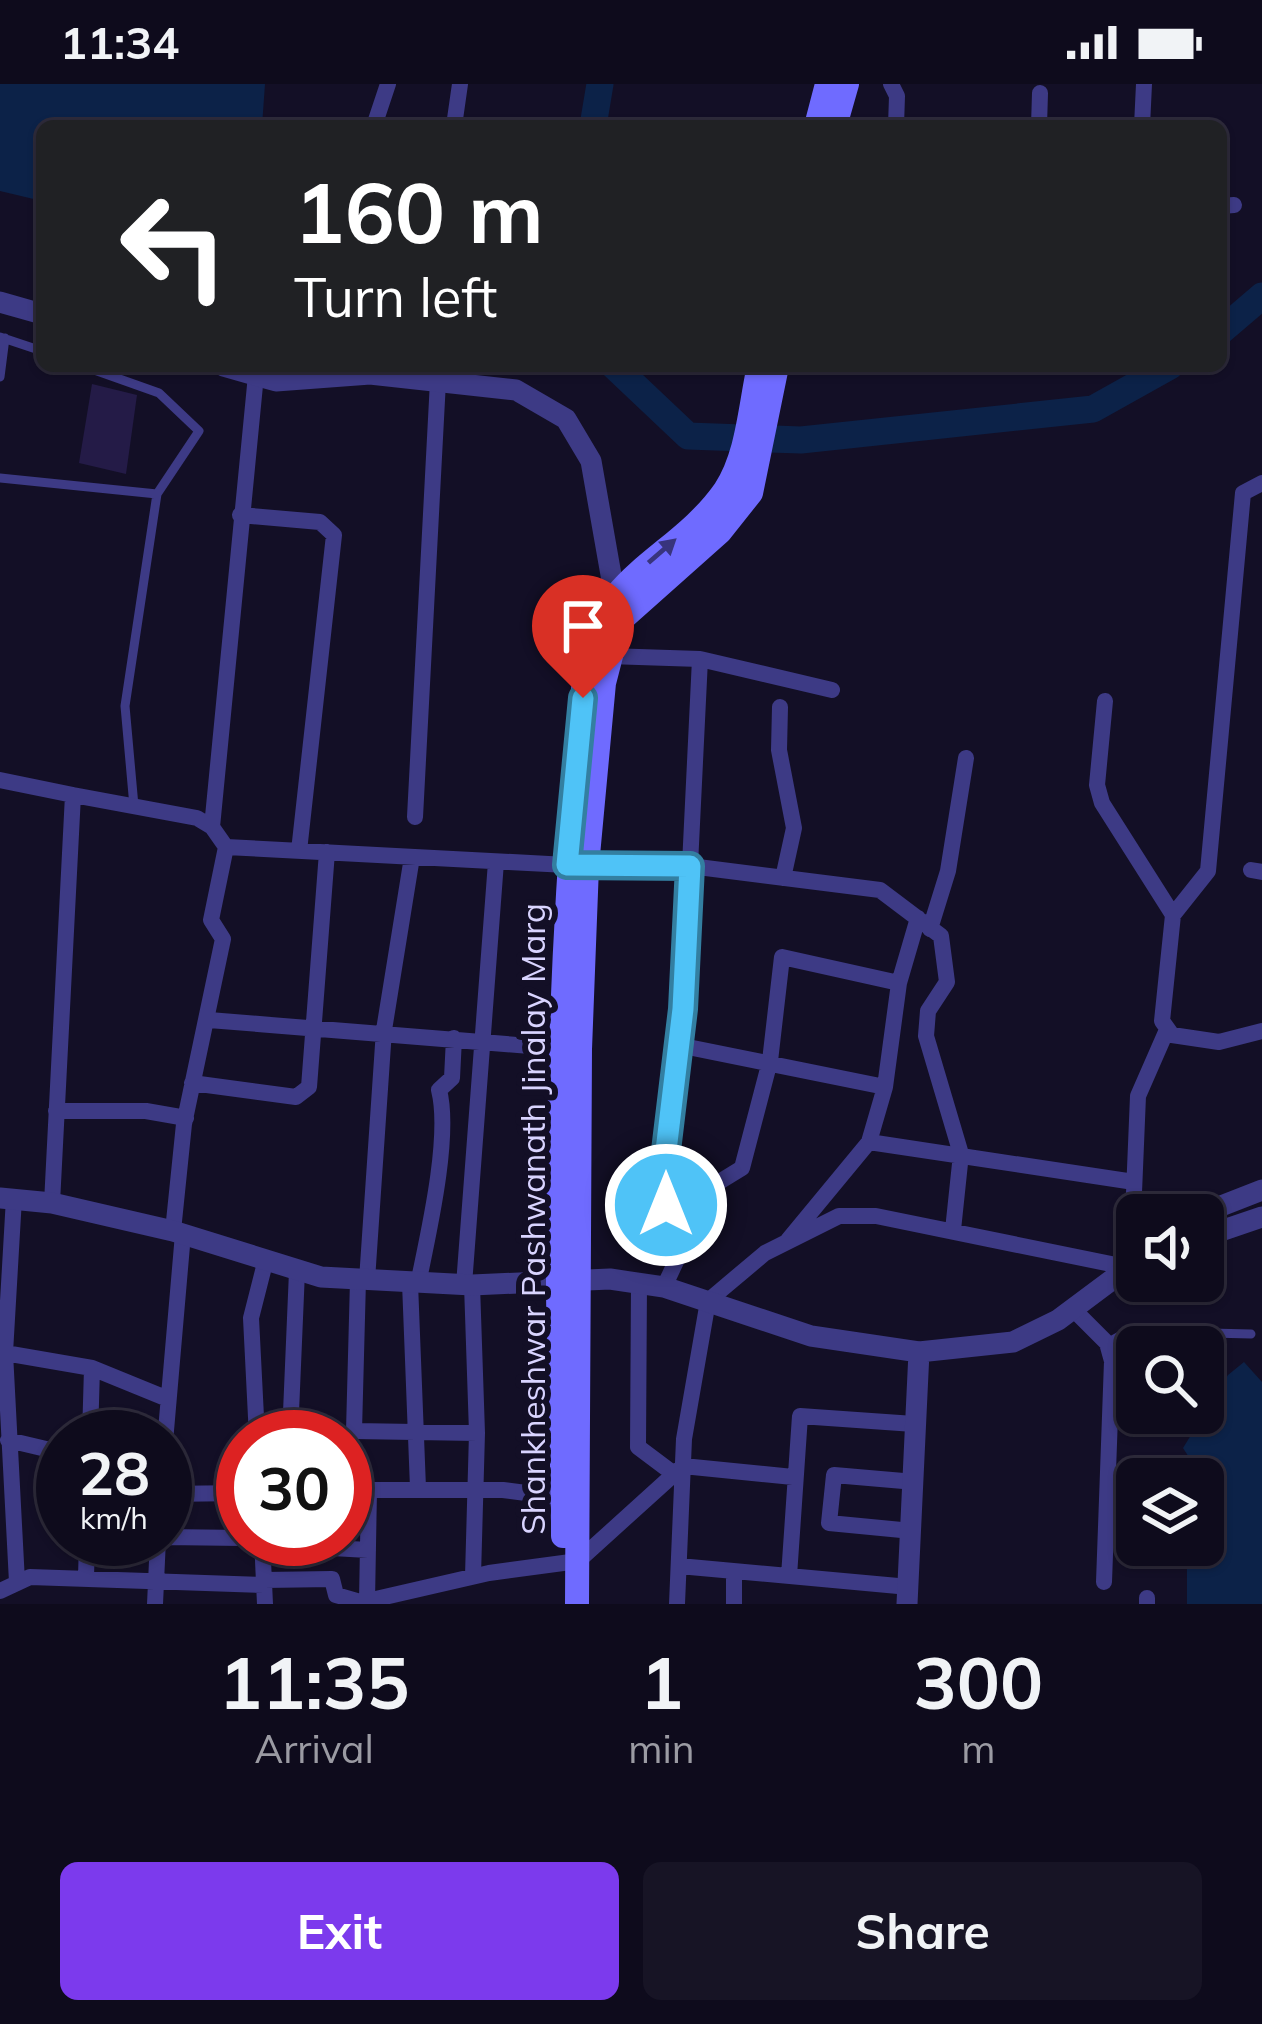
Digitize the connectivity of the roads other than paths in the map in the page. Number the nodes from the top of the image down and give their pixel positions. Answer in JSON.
{"nodes":[{"id":1,"x":388,"y":84,"type":"edge"},
{"id":2,"x":460,"y":84,"type":"edge"},
{"id":3,"x":826,"y":84,"type":"edge"},
{"id":4,"x":847,"y":84,"type":"edge"},
{"id":5,"x":891,"y":84,"type":"edge"},
{"id":6,"x":1144,"y":84,"type":"edge"},
{"id":7,"x":1040,"y":93,"type":"dead end"},
{"id":8,"x":376,"y":120,"type":"edge"},
{"id":9,"x":455,"y":120,"type":"edge"},
{"id":10,"x":817,"y":120,"type":"edge"},
{"id":11,"x":837,"y":120,"type":"edge"},
{"id":12,"x":896,"y":120,"type":"edge"},
{"id":13,"x":1039,"y":120,"type":"edge"},
{"id":14,"x":1142,"y":120,"type":"edge"},
{"id":15,"x":0,"y":302,"type":"edge"},
{"id":16,"x":36,"y":312,"type":"edge"},
{"id":17,"x":2,"y":338,"type":"edge"},
{"id":18,"x":36,"y":349,"type":"edge"},
{"id":19,"x":100,"y":372,"type":"edge"},
{"id":20,"x":315,"y":372,"type":"edge"},
{"id":21,"x":347,"y":372,"type":"edge"},
{"id":22,"x":272,"y":374,"type":"edge"},
{"id":23,"x":766,"y":375,"type":"edge"},
{"id":24,"x":0,"y":376,"type":"edge"},
{"id":25,"x":438,"y":381,"type":"junction"},
{"id":26,"x":749,"y":468,"type":"junction"},
{"id":27,"x":0,"y":478,"type":"edge"},
{"id":28,"x":1262,"y":483,"type":"edge"},
{"id":29,"x":157,"y":494,"type":"junction"},
{"id":30,"x":240,"y":515,"type":"junction"},
{"id":31,"x":614,"y":593,"type":"junction"},
{"id":32,"x":620,"y":621,"type":"junction"},
{"id":33,"x":608,"y":656,"type":"junction"},
{"id":34,"x":700,"y":659,"type":"junction"},
{"id":35,"x":832,"y":690,"type":"dead end"},
{"id":36,"x":1105,"y":701,"type":"dead end"},
{"id":37,"x":780,"y":707,"type":"dead end"},
{"id":38,"x":966,"y":758,"type":"dead end"},
{"id":39,"x":0,"y":779,"type":"edge"},
{"id":40,"x":73,"y":795,"type":"junction"},
{"id":41,"x":134,"y":806,"type":"junction"},
{"id":42,"x":415,"y":817,"type":"dead end"},
{"id":43,"x":212,"y":827,"type":"junction"},
{"id":44,"x":226,"y":847,"type":"junction"},
{"id":45,"x":299,"y":851,"type":"junction"},
{"id":46,"x":327,"y":852,"type":"junction"},
{"id":47,"x":412,"y":857,"type":"junction"},
{"id":48,"x":496,"y":862,"type":"junction"},
{"id":49,"x":577,"y":865,"type":"junction"},
{"id":50,"x":690,"y":866,"type":"junction"},
{"id":51,"x":783,"y":878,"type":"junction"},
{"id":52,"x":1173,"y":915,"type":"junction"},
{"id":53,"x":924,"y":923,"type":"junction"},
{"id":54,"x":899,"y":983,"type":"junction"},
{"id":55,"x":209,"y":1019,"type":"junction"},
{"id":56,"x":313,"y":1025,"type":"junction"},
{"id":57,"x":384,"y":1030,"type":"junction"},
{"id":58,"x":1262,"y":1031,"type":"edge"},
{"id":59,"x":1166,"y":1033,"type":"junction"},
{"id":60,"x":454,"y":1038,"type":"junction"},
{"id":61,"x":484,"y":1042,"type":"junction"},
{"id":62,"x":679,"y":1046,"type":"junction"},
{"id":63,"x":570,"y":1049,"type":"junction"},
{"id":64,"x":770,"y":1061,"type":"junction"},
{"id":65,"x":192,"y":1083,"type":"junction"},
{"id":66,"x":885,"y":1087,"type":"junction"},
{"id":67,"x":56,"y":1111,"type":"junction"},
{"id":68,"x":186,"y":1118,"type":"junction"},
{"id":69,"x":868,"y":1142,"type":"junction"},
{"id":70,"x":961,"y":1154,"type":"junction"},
{"id":71,"x":1134,"y":1182,"type":"junction"},
{"id":72,"x":1262,"y":1190,"type":"edge"},
{"id":73,"x":1134,"y":1194,"type":"edge"},
{"id":74,"x":7,"y":1198,"type":"edge"},
{"id":75,"x":52,"y":1203,"type":"junction"},
{"id":76,"x":1224,"y":1205,"type":"edge"},
{"id":77,"x":1261,"y":1223,"type":"edge"},
{"id":78,"x":691,"y":1228,"type":"junction"},
{"id":79,"x":952,"y":1230,"type":"junction"},
{"id":80,"x":1224,"y":1232,"type":"edge"},
{"id":81,"x":178,"y":1233,"type":"junction"},
{"id":82,"x":6,"y":1240,"type":"edge"},
{"id":83,"x":783,"y":1245,"type":"junction"},
{"id":84,"x":1116,"y":1261,"type":"edge"},
{"id":85,"x":265,"y":1263,"type":"junction"},
{"id":86,"x":297,"y":1271,"type":"junction"},
{"id":87,"x":1116,"y":1276,"type":"edge"},
{"id":88,"x":567,"y":1279,"type":"junction"},
{"id":89,"x":363,"y":1280,"type":"junction"},
{"id":90,"x":639,"y":1283,"type":"junction"},
{"id":91,"x":414,"y":1284,"type":"junction"},
{"id":92,"x":468,"y":1285,"type":"junction"},
{"id":93,"x":664,"y":1287,"type":"junction"},
{"id":94,"x":707,"y":1301,"type":"junction"},
{"id":95,"x":1073,"y":1309,"type":"junction"},
{"id":96,"x":1251,"y":1334,"type":"dead end"},
{"id":97,"x":5,"y":1343,"type":"edge"},
{"id":98,"x":1107,"y":1343,"type":"junction"},
{"id":99,"x":920,"y":1352,"type":"junction"},
{"id":100,"x":92,"y":1368,"type":"junction"},
{"id":101,"x":168,"y":1399,"type":"junction"},
{"id":102,"x":91,"y":1410,"type":"edge"},
{"id":103,"x":167,"y":1410,"type":"edge"},
{"id":104,"x":255,"y":1410,"type":"edge"},
{"id":105,"x":291,"y":1410,"type":"edge"},
{"id":106,"x":914,"y":1424,"type":"junction"},
{"id":107,"x":414,"y":1432,"type":"junction"},
{"id":108,"x":477,"y":1433,"type":"junction"},
{"id":109,"x":8,"y":1440,"type":"junction"},
{"id":110,"x":36,"y":1447,"type":"edge"},
{"id":111,"x":678,"y":1470,"type":"junction"},
{"id":112,"x":793,"y":1477,"type":"junction"},
{"id":113,"x":915,"y":1482,"type":"junction"},
{"id":114,"x":418,"y":1489,"type":"junction"},
{"id":115,"x":372,"y":1490,"type":"edge"},
{"id":116,"x":479,"y":1490,"type":"junction"},
{"id":117,"x":571,"y":1499,"type":"junction"},
{"id":118,"x":912,"y":1531,"type":"junction"},
{"id":119,"x":571,"y":1562,"type":"junction"},
{"id":120,"x":86,"y":1566,"type":"edge"},
{"id":121,"x":157,"y":1566,"type":"edge"},
{"id":122,"x":368,"y":1566,"type":"edge"},
{"id":123,"x":679,"y":1566,"type":"junction"},
{"id":124,"x":734,"y":1571,"type":"junction"},
{"id":125,"x":473,"y":1576,"type":"junction"},
{"id":126,"x":789,"y":1576,"type":"junction"},
{"id":127,"x":86,"y":1578,"type":"junction"},
{"id":128,"x":155,"y":1578,"type":"junction"},
{"id":129,"x":17,"y":1582,"type":"junction"},
{"id":130,"x":1104,"y":1582,"type":"dead end"},
{"id":131,"x":264,"y":1590,"type":"edge"},
{"id":132,"x":0,"y":1592,"type":"edge"},
{"id":133,"x":908,"y":1596,"type":"edge"},
{"id":134,"x":367,"y":1603,"type":"edge"},
{"id":135,"x":155,"y":1604,"type":"edge"},
{"id":136,"x":562,"y":1604,"type":"edge"},
{"id":137,"x":577,"y":1604,"type":"edge"},
{"id":138,"x":677,"y":1604,"type":"edge"},
{"id":139,"x":734,"y":1604,"type":"edge"}],
"edges":[{"from":1,"to":8,"type":"street"},
{"from":2,"to":9,"type":"street"},
{"from":3,"to":10,"type":"main road"},
{"from":4,"to":11,"type":"main road"},
{"from":5,"to":12,"type":"street"},
{"from":6,"to":14,"type":"street"},
{"from":7,"to":13,"type":"street"},
{"from":15,"to":16,"type":"street"},
{"from":17,"to":18,"type":"lane"},
{"from":17,"to":24,"type":"lane"},
{"from":19,"to":29,"type":"lane"},
{"from":20,"to":22,"type":"street"},
{"from":21,"to":25,"type":"street"},
{"from":22,"to":30,"type":"street"},
{"from":23,"to":26,"type":"main road"},
{"from":25,"to":31,"type":"street"},
{"from":25,"to":42,"type":"street"},
{"from":31,"to":26,"type":"main road","name":"Shankheshwar Pashwanath Jinalay Marg","one_way":true},
{"from":26,"to":32,"type":"main road"},
{"from":27,"to":29,"type":"lane"},
{"from":28,"to":52,"type":"street"},
{"from":29,"to":41,"type":"lane"},
{"from":30,"to":43,"type":"street"},
{"from":30,"to":45,"type":"street"},
{"from":31,"to":32,"type":"street"},
{"from":31,"to":49,"type":"main road","name":"Shankheshwar Pashwanath Jinalay Marg"},
{"from":32,"to":33,"type":"main road"},
{"from":33,"to":34,"type":"street"},
{"from":33,"to":49,"type":"main road"},
{"from":34,"to":35,"type":"street"},
{"from":34,"to":50,"type":"street"},
{"from":36,"to":52,"type":"street"},
{"from":37,"to":51,"type":"street"},
{"from":38,"to":53,"type":"street"},
{"from":39,"to":40,"type":"street"},
{"from":40,"to":41,"type":"street"},
{"from":40,"to":67,"type":"street"},
{"from":41,"to":43,"type":"street"},
{"from":43,"to":44,"type":"street"},
{"from":44,"to":45,"type":"street"},
{"from":44,"to":55,"type":"street"},
{"from":45,"to":46,"type":"street"},
{"from":46,"to":47,"type":"street"},
{"from":46,"to":56,"type":"street"},
{"from":47,"to":48,"type":"street"},
{"from":47,"to":57,"type":"street"},
{"from":48,"to":49,"type":"street"},
{"from":48,"to":61,"type":"street"},
{"from":49,"to":50,"type":"street"},
{"from":49,"to":63,"type":"main road"},
{"from":50,"to":51,"type":"street"},
{"from":50,"to":62,"type":"street"},
{"from":51,"to":53,"type":"street"},
{"from":52,"to":59,"type":"street"},
{"from":53,"to":54,"type":"street"},
{"from":53,"to":70,"type":"street"},
{"from":54,"to":64,"type":"street"},
{"from":54,"to":66,"type":"street"},
{"from":55,"to":56,"type":"street"},
{"from":55,"to":65,"type":"street"},
{"from":56,"to":57,"type":"street"},
{"from":56,"to":65,"type":"street"},
{"from":57,"to":60,"type":"street"},
{"from":57,"to":89,"type":"street"},
{"from":58,"to":59,"type":"street"},
{"from":59,"to":71,"type":"street"},
{"from":60,"to":61,"type":"street"},
{"from":60,"to":91,"type":"street"},
{"from":61,"to":63,"type":"street"},
{"from":61,"to":92,"type":"street"},
{"from":62,"to":64,"type":"street"},
{"from":62,"to":78,"type":"street"},
{"from":63,"to":88,"type":"main road"},
{"from":64,"to":66,"type":"street"},
{"from":64,"to":78,"type":"street"},
{"from":65,"to":68,"type":"street"},
{"from":66,"to":69,"type":"street"},
{"from":67,"to":68,"type":"street"},
{"from":67,"to":75,"type":"street"},
{"from":68,"to":81,"type":"street"},
{"from":69,"to":70,"type":"street"},
{"from":69,"to":83,"type":"street"},
{"from":70,"to":71,"type":"street"},
{"from":70,"to":79,"type":"street"},
{"from":71,"to":73,"type":"street"},
{"from":72,"to":76,"type":"street"},
{"from":74,"to":75,"type":"street"},
{"from":74,"to":82,"type":"street"},
{"from":75,"to":81,"type":"street"},
{"from":77,"to":80,"type":"street"},
{"from":78,"to":93,"type":"street"},
{"from":79,"to":83,"type":"street"},
{"from":79,"to":84,"type":"street"},
{"from":81,"to":85,"type":"street"},
{"from":81,"to":101,"type":"street"},
{"from":82,"to":97,"type":"street"},
{"from":83,"to":94,"type":"street"},
{"from":85,"to":86,"type":"street"},
{"from":85,"to":104,"type":"street"},
{"from":86,"to":89,"type":"street"},
{"from":86,"to":105,"type":"street"},
{"from":87,"to":95,"type":"street"},
{"from":88,"to":90,"type":"street"},
{"from":88,"to":92,"type":"street"},
{"from":88,"to":117,"type":"main road"},
{"from":89,"to":91,"type":"street"},
{"from":89,"to":107,"type":"street"},
{"from":90,"to":93,"type":"street"},
{"from":90,"to":111,"type":"street"},
{"from":91,"to":92,"type":"street"},
{"from":91,"to":107,"type":"street"},
{"from":92,"to":108,"type":"street"},
{"from":93,"to":94,"type":"street"},
{"from":94,"to":99,"type":"street"},
{"from":94,"to":111,"type":"street"},
{"from":95,"to":98,"type":"street"},
{"from":95,"to":99,"type":"street"},
{"from":96,"to":98,"type":"lane"},
{"from":97,"to":100,"type":"street"},
{"from":97,"to":109,"type":"street"},
{"from":98,"to":130,"type":"street"},
{"from":99,"to":106,"type":"street"},
{"from":100,"to":101,"type":"street"},
{"from":100,"to":102,"type":"street"},
{"from":101,"to":103,"type":"street"},
{"from":106,"to":112,"type":"street"},
{"from":106,"to":113,"type":"street"},
{"from":107,"to":108,"type":"street"},
{"from":107,"to":114,"type":"street"},
{"from":108,"to":116,"type":"street"},
{"from":109,"to":110,"type":"street"},
{"from":109,"to":129,"type":"street"},
{"from":111,"to":112,"type":"street"},
{"from":111,"to":119,"type":"street"},
{"from":111,"to":123,"type":"street"},
{"from":112,"to":126,"type":"street"},
{"from":113,"to":118,"type":"street"},
{"from":113,"to":118,"type":"street"},
{"from":114,"to":115,"type":"street"},
{"from":114,"to":116,"type":"street"},
{"from":116,"to":117,"type":"street"},
{"from":116,"to":125,"type":"street"},
{"from":117,"to":119,"type":"main road"},
{"from":118,"to":133,"type":"street"},
{"from":119,"to":125,"type":"street"},
{"from":119,"to":136,"type":"main road","name":"Shankheshwar Pashwanath Jinalay Marg"},
{"from":119,"to":137,"type":"main road"},
{"from":120,"to":127,"type":"street"},
{"from":121,"to":128,"type":"street"},
{"from":122,"to":134,"type":"street"},
{"from":123,"to":124,"type":"street"},
{"from":123,"to":138,"type":"street"},
{"from":124,"to":126,"type":"street"},
{"from":124,"to":139,"type":"street"},
{"from":125,"to":134,"type":"street"},
{"from":126,"to":133,"type":"street"},
{"from":127,"to":128,"type":"street"},
{"from":127,"to":129,"type":"street"},
{"from":128,"to":131,"type":"street"},
{"from":128,"to":135,"type":"street"},
{"from":129,"to":132,"type":"street"},
{"from":131,"to":134,"type":"street"}]}
